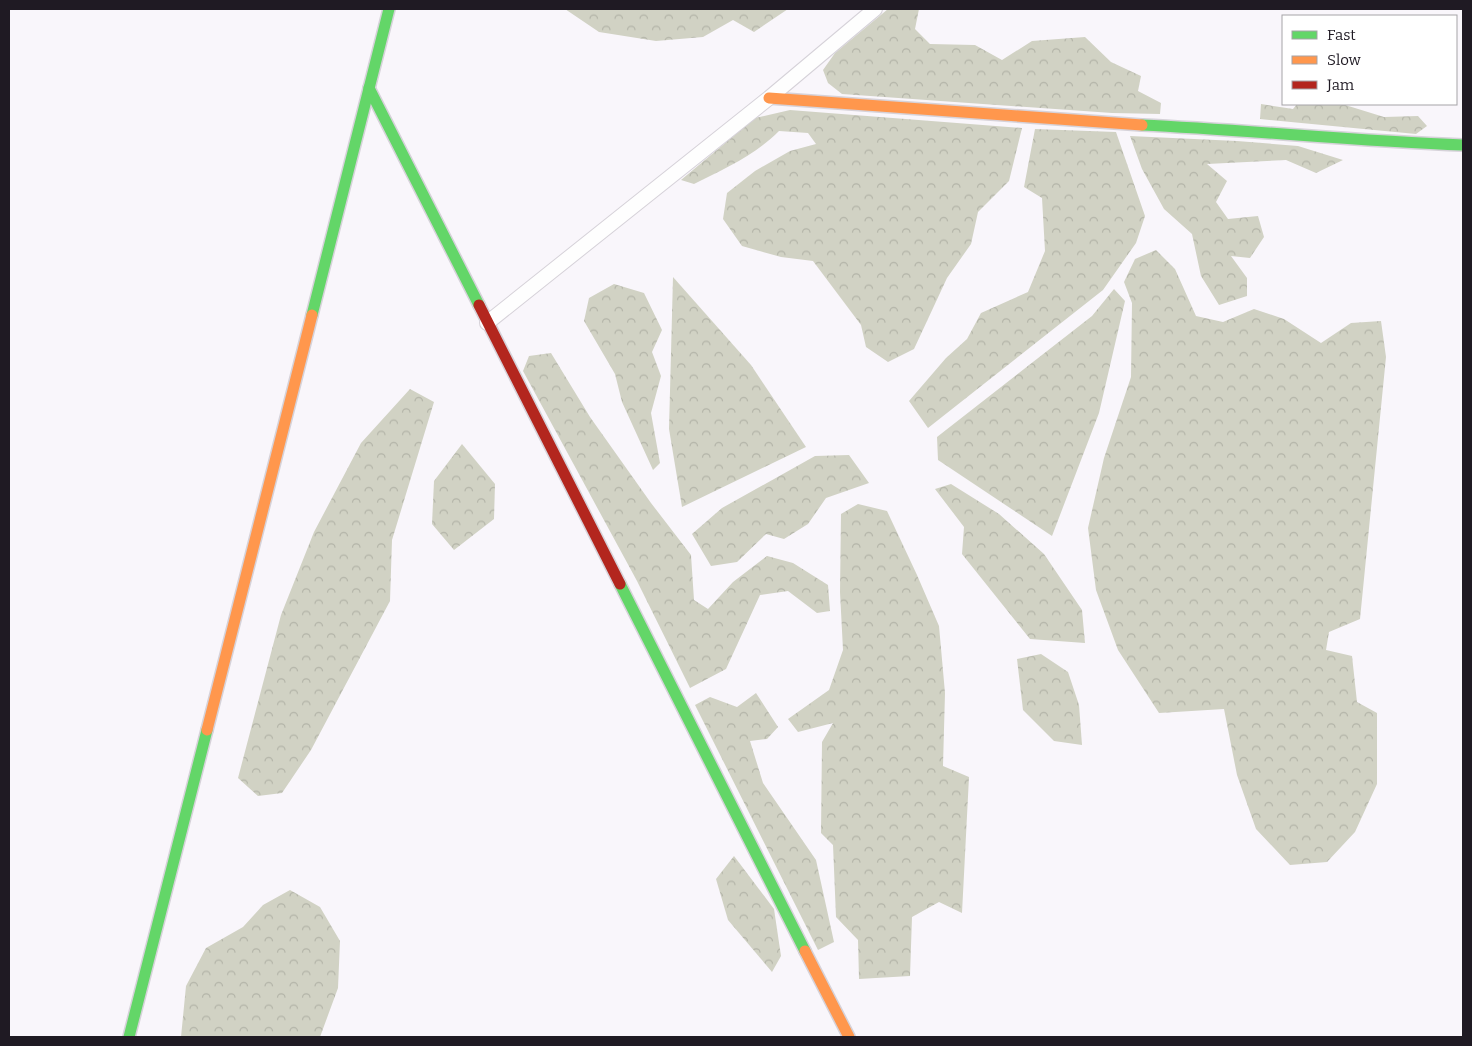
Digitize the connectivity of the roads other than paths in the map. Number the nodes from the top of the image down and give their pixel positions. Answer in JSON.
{"nodes":[{"id":1,"x":389,"y":9,"type":"edge"},
{"id":2,"x":875,"y":9,"type":"edge"},
{"id":3,"x":368,"y":88,"type":"junction"},
{"id":4,"x":769,"y":98,"type":"junction"},
{"id":5,"x":1463,"y":145,"type":"edge"},
{"id":6,"x":487,"y":324,"type":"junction"},
{"id":7,"x":130,"y":1037,"type":"edge"},
{"id":8,"x":849,"y":1037,"type":"edge"}],
"edges":[{"from":1,"to":3,"type":"street"},
{"from":2,"to":4,"type":"street"},
{"from":3,"to":6,"type":"street"},
{"from":3,"to":7,"type":"street"},
{"from":4,"to":5,"type":"street"},
{"from":4,"to":6,"type":"street"},
{"from":6,"to":8,"type":"street"}]}
